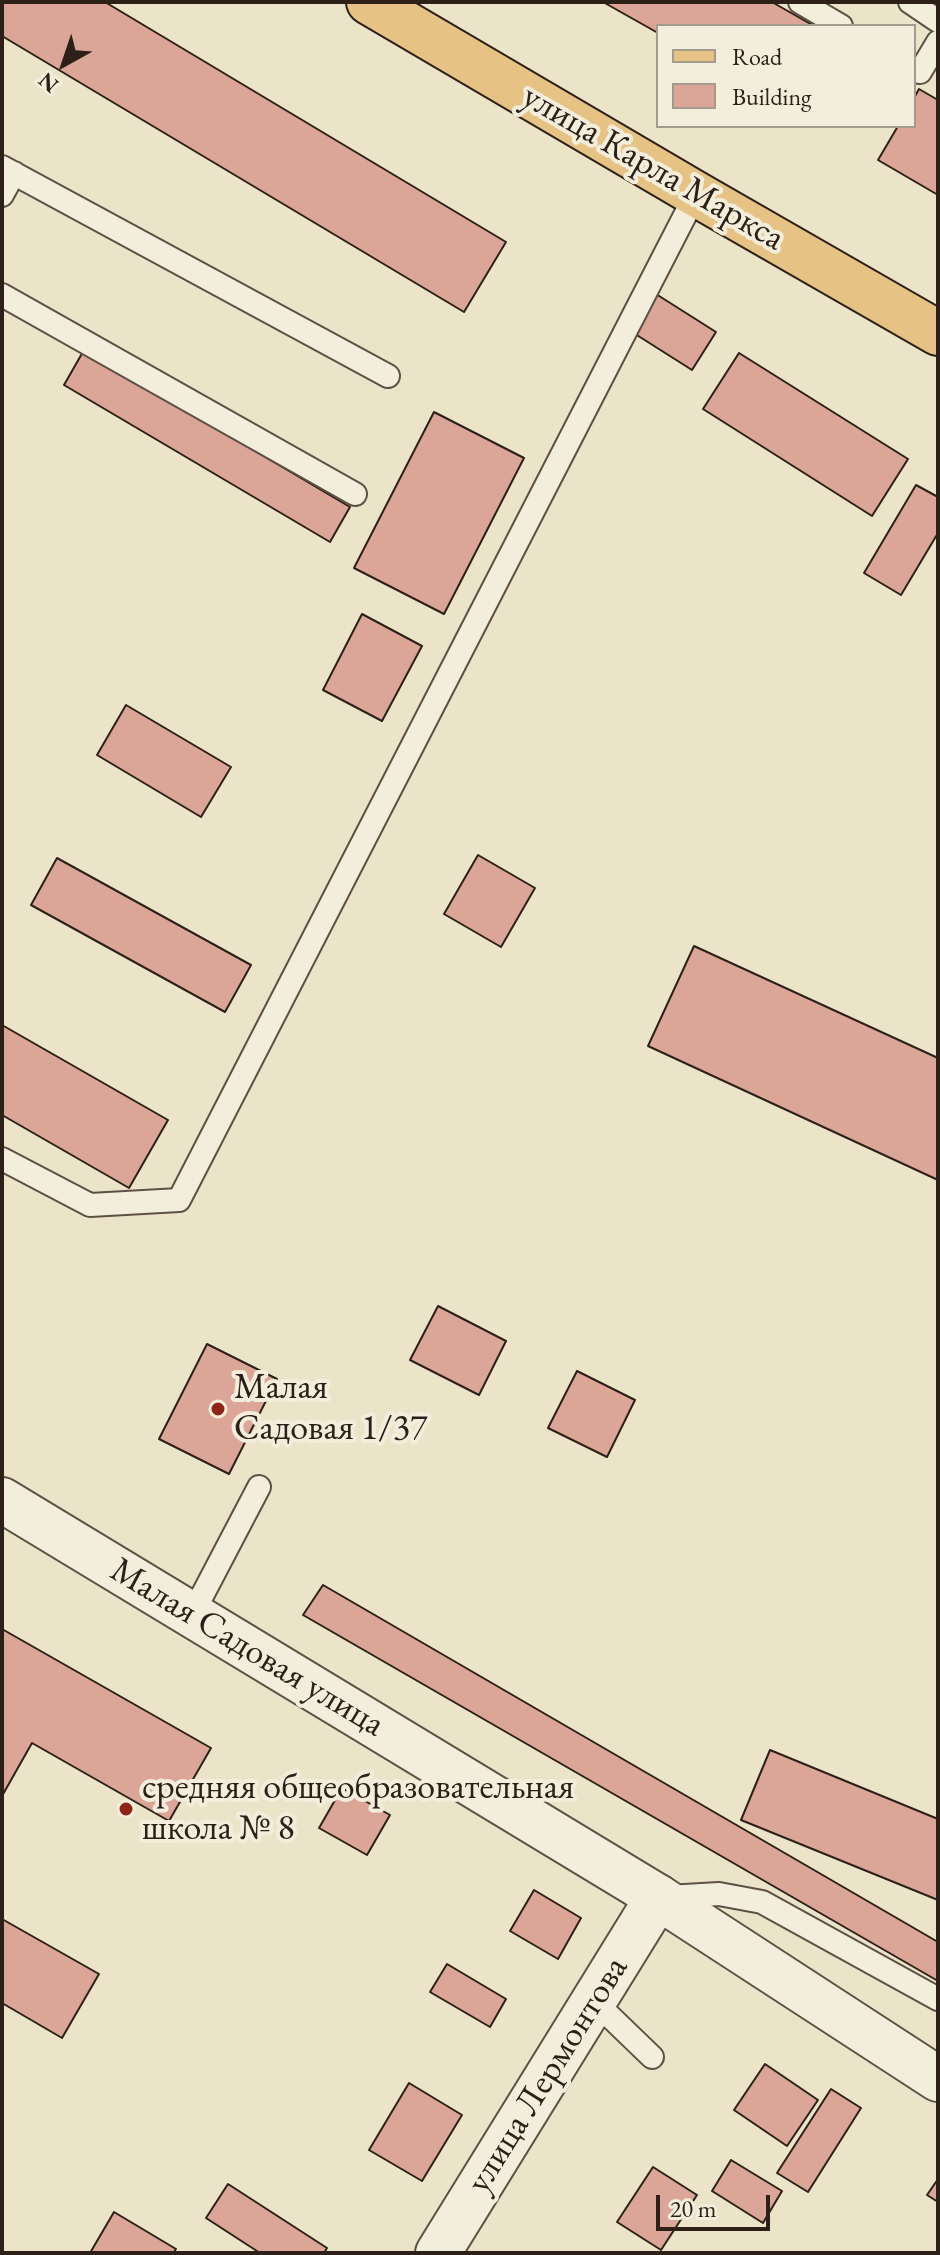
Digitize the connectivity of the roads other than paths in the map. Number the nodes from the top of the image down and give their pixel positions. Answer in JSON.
{"nodes":[{"id":1,"x":800,"y":2,"type":"edge"},
{"id":2,"x":910,"y":2,"type":"edge"},
{"id":3,"x":385,"y":6,"type":"edge"},
{"id":4,"x":938,"y":21,"type":"edge"},
{"id":5,"x":838,"y":24,"type":"edge"},
{"id":6,"x":938,"y":42,"type":"edge"},
{"id":7,"x":924,"y":74,"type":"edge"},
{"id":8,"x":8,"y":170,"type":"edge"},
{"id":9,"x":696,"y":194,"type":"junction"},
{"id":10,"x":2,"y":195,"type":"edge"},
{"id":11,"x":2,"y":295,"type":"edge"},
{"id":12,"x":938,"y":333,"type":"edge"},
{"id":13,"x":388,"y":376,"type":"dead end"},
{"id":14,"x":355,"y":494,"type":"dead end"},
{"id":15,"x":2,"y":1159,"type":"edge"},
{"id":16,"x":259,"y":1487,"type":"dead end"},
{"id":17,"x":2,"y":1500,"type":"edge"},
{"id":18,"x":192,"y":1615,"type":"junction"},
{"id":19,"x":658,"y":1897,"type":"junction"},
{"id":20,"x":938,"y":1999,"type":"edge"},
{"id":21,"x":594,"y":2001,"type":"junction"},
{"id":22,"x":652,"y":2057,"type":"dead end"},
{"id":23,"x":938,"y":2079,"type":"edge"},
{"id":24,"x":438,"y":2253,"type":"edge"}],
"edges":[{"from":1,"to":5,"type":"lane"},
{"from":2,"to":4,"type":"lane"},
{"from":3,"to":9,"type":"main road","name":"улица Карла Маркса"},
{"from":6,"to":7,"type":"lane"},
{"from":8,"to":10,"type":"lane"},
{"from":8,"to":13,"type":"lane"},
{"from":9,"to":12,"type":"main road","name":"улица Карла Маркса"},
{"from":9,"to":15,"type":"lane"},
{"from":11,"to":14,"type":"lane"},
{"from":16,"to":18,"type":"lane"},
{"from":17,"to":18,"type":"street","name":"Малая Садовая улица"},
{"from":18,"to":19,"type":"street","name":"Малая Садовая улица"},
{"from":19,"to":20,"type":"lane"},
{"from":19,"to":21,"type":"street","name":"улица Лермонтова"},
{"from":19,"to":23,"type":"street","name":"Малая Садовая улица"},
{"from":21,"to":22,"type":"lane"},
{"from":21,"to":24,"type":"street","name":"улица Лермонтова"}]}
